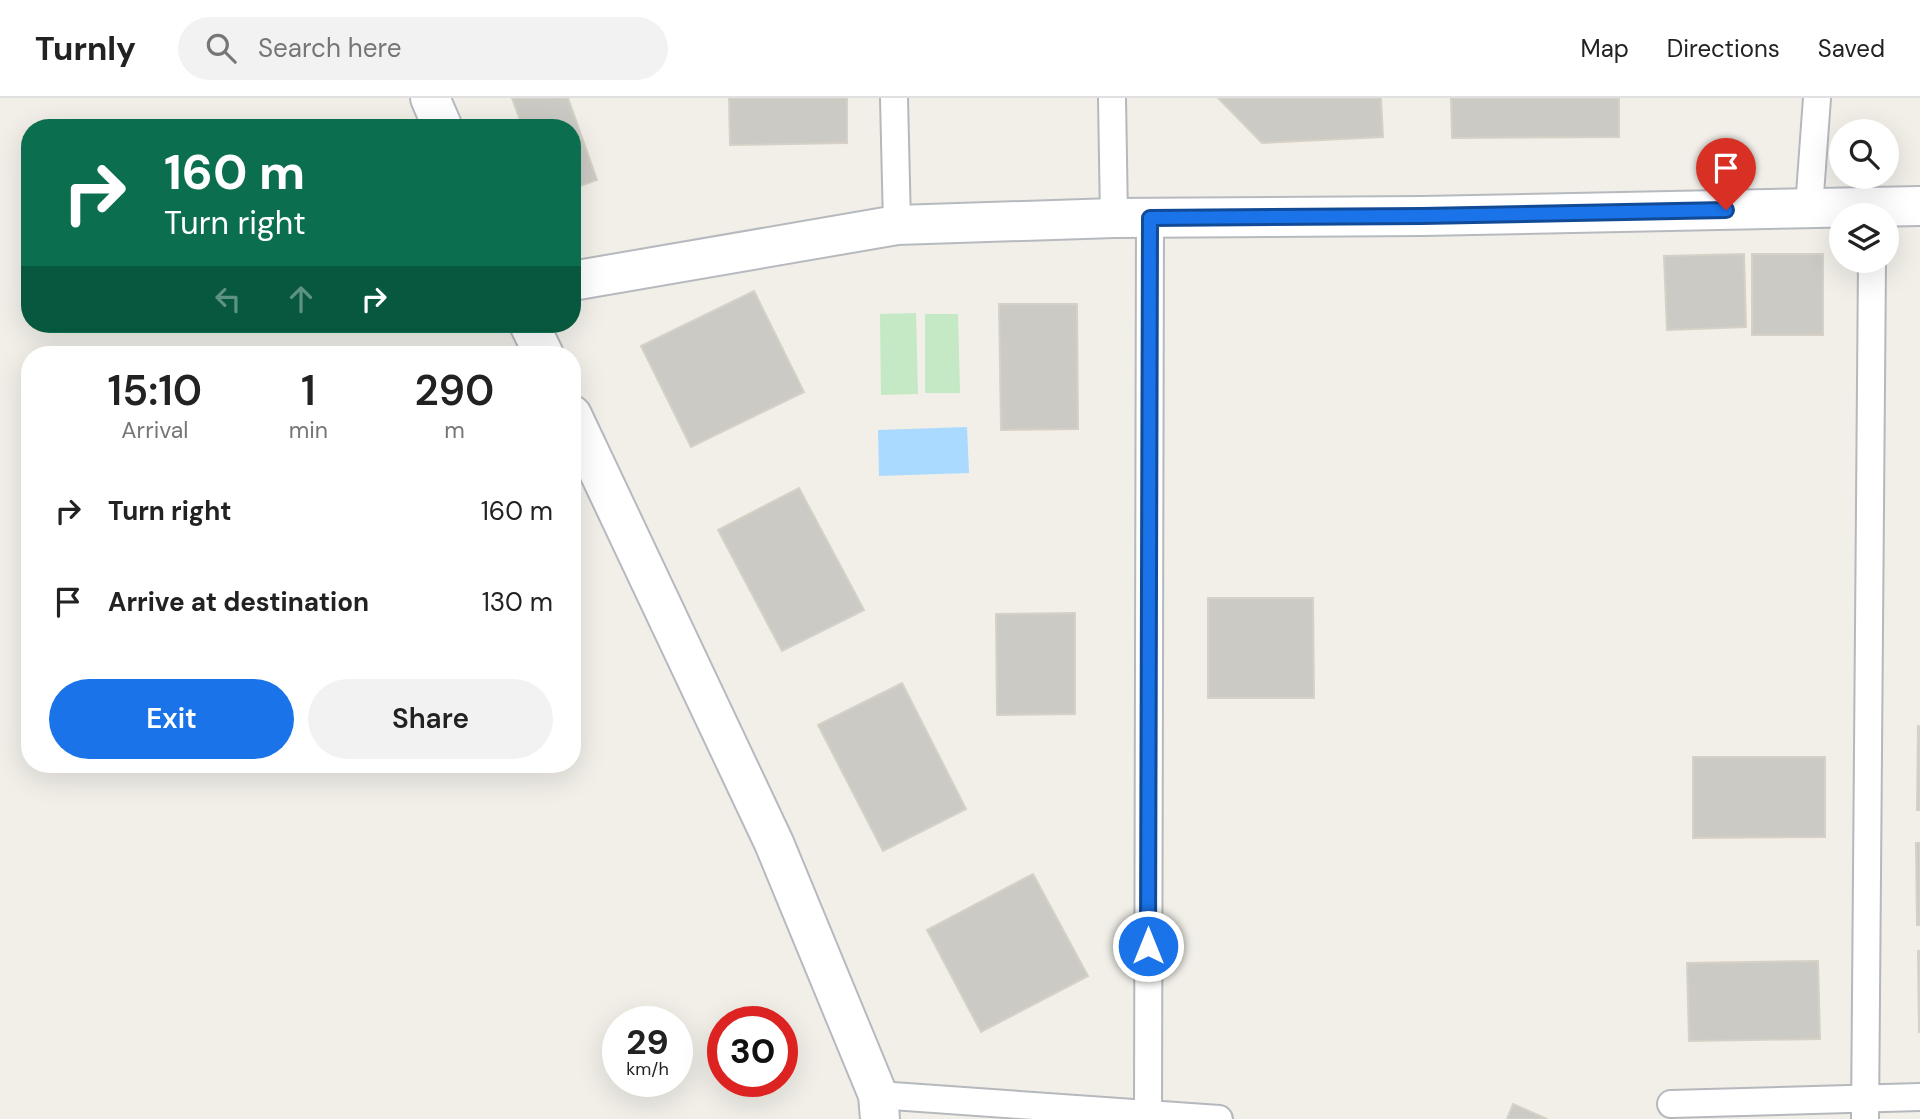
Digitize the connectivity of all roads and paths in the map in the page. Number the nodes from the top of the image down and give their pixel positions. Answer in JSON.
{"nodes":[{"id":1,"x":430,"y":98,"type":"edge"},
{"id":2,"x":894,"y":98,"type":"edge"},
{"id":3,"x":1112,"y":98,"type":"edge"},
{"id":4,"x":1817,"y":98,"type":"edge"},
{"id":5,"x":439,"y":119,"type":"edge"},
{"id":6,"x":1920,"y":206,"type":"edge"},
{"id":7,"x":1809,"y":208,"type":"junction"},
{"id":8,"x":1899,"y":208,"type":"edge"},
{"id":9,"x":1829,"y":209,"type":"edge"},
{"id":10,"x":1132,"y":218,"type":"junction"},
{"id":11,"x":897,"y":225,"type":"junction"},
{"id":12,"x":1872,"y":273,"type":"edge"},
{"id":13,"x":581,"y":279,"type":"edge"},
{"id":14,"x":581,"y":434,"type":"edge"},
{"id":15,"x":1920,"y":1097,"type":"edge"},
{"id":16,"x":1671,"y":1104,"type":"dead end"},
{"id":17,"x":879,"y":1107,"type":"edge"},
{"id":18,"x":1865,"y":1109,"type":"edge"},
{"id":19,"x":1148,"y":1114,"type":"junction"},
{"id":20,"x":1219,"y":1119,"type":"edge"}],
"edges":[{"from":1,"to":5,"type":"street"},
{"from":2,"to":11,"type":"street"},
{"from":3,"to":10,"type":"street"},
{"from":4,"to":7,"type":"street"},
{"from":6,"to":8,"type":"street"},
{"from":7,"to":9,"type":"street"},
{"from":7,"to":10,"type":"street"},
{"from":10,"to":11,"type":"street"},
{"from":10,"to":19,"type":"street"},
{"from":11,"to":13,"type":"street"},
{"from":12,"to":18,"type":"street"},
{"from":14,"to":17,"type":"street"},
{"from":15,"to":18,"type":"street"},
{"from":16,"to":18,"type":"street"},
{"from":17,"to":19,"type":"street"},
{"from":19,"to":20,"type":"street"}]}
